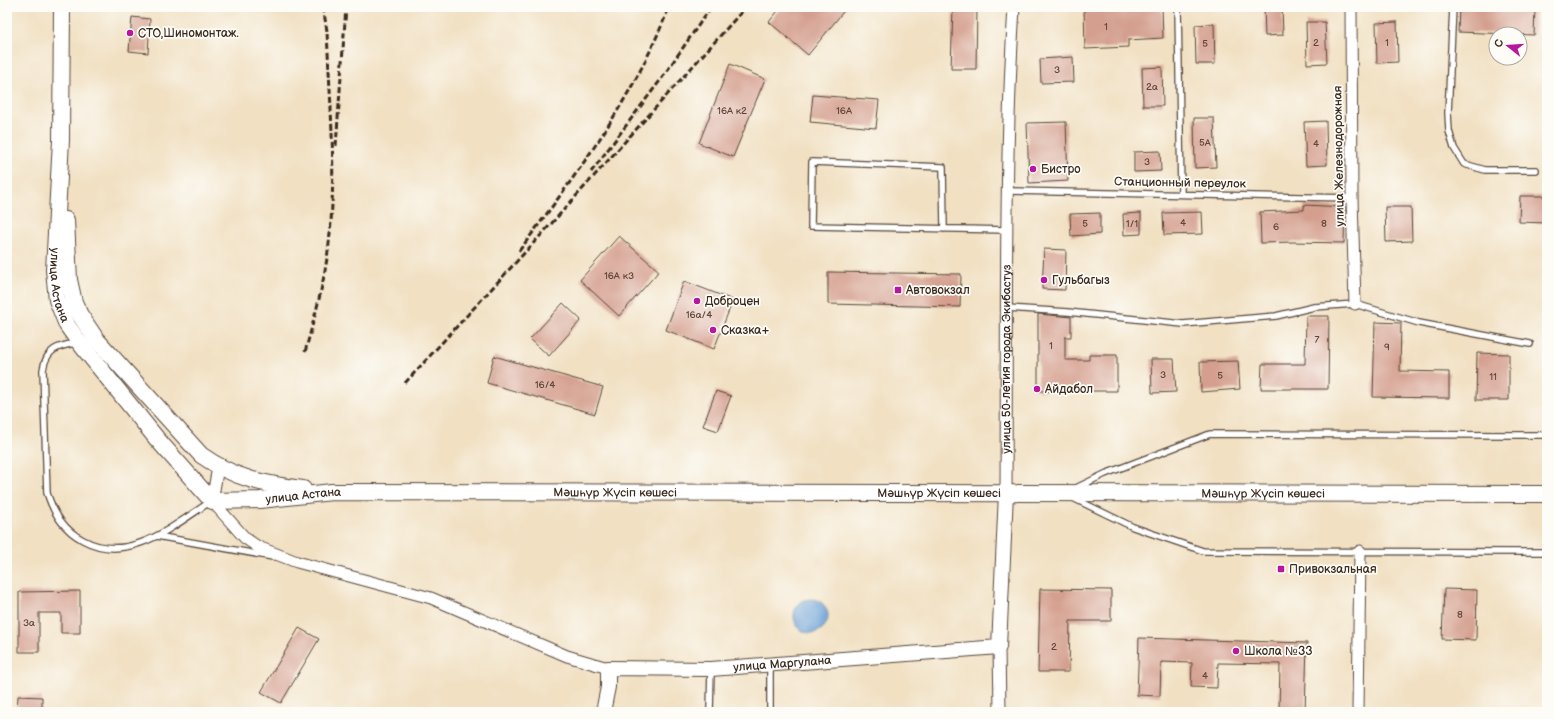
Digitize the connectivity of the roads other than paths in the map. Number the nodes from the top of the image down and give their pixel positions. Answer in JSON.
{"nodes":[{"id":1,"x":62,"y":7,"type":"edge"},
{"id":2,"x":1014,"y":7,"type":"edge"},
{"id":3,"x":1178,"y":7,"type":"edge"},
{"id":4,"x":1351,"y":7,"type":"edge"},
{"id":5,"x":1452,"y":7,"type":"edge"},
{"id":6,"x":1536,"y":170,"type":"dead end"},
{"id":7,"x":1008,"y":191,"type":"junction"},
{"id":8,"x":1180,"y":194,"type":"junction"},
{"id":9,"x":1352,"y":198,"type":"junction"},
{"id":10,"x":944,"y":229,"type":"junction"},
{"id":11,"x":1008,"y":230,"type":"junction"},
{"id":12,"x":1356,"y":304,"type":"junction"},
{"id":13,"x":1007,"y":308,"type":"junction"},
{"id":14,"x":88,"y":341,"type":"junction"},
{"id":15,"x":1530,"y":344,"type":"dead end"},
{"id":16,"x":1547,"y":436,"type":"edge"},
{"id":17,"x":218,"y":467,"type":"junction"},
{"id":18,"x":332,"y":492,"type":"junction"},
{"id":19,"x":1006,"y":493,"type":"junction"},
{"id":20,"x":1064,"y":493,"type":"junction"},
{"id":21,"x":1547,"y":494,"type":"edge"},
{"id":22,"x":212,"y":501,"type":"junction"},
{"id":23,"x":157,"y":536,"type":"junction"},
{"id":24,"x":1360,"y":551,"type":"junction"},
{"id":25,"x":1547,"y":552,"type":"edge"},
{"id":26,"x":297,"y":562,"type":"junction"},
{"id":27,"x":999,"y":647,"type":"junction"},
{"id":28,"x":770,"y":664,"type":"junction"},
{"id":29,"x":608,"y":668,"type":"junction"},
{"id":30,"x":711,"y":669,"type":"junction"},
{"id":31,"x":603,"y":712,"type":"edge"},
{"id":32,"x":710,"y":712,"type":"edge"},
{"id":33,"x":770,"y":712,"type":"edge"},
{"id":34,"x":1000,"y":712,"type":"edge"},
{"id":35,"x":1358,"y":712,"type":"edge"}],
"edges":[{"from":1,"to":14,"type":"main road","name":"улица Астана"},
{"from":2,"to":7,"type":"street","name":"улица 50-летия города Экибастуз"},
{"from":3,"to":8,"type":"lane"},
{"from":4,"to":9,"type":"street","name":"улица Железнодорожная"},
{"from":5,"to":6,"type":"lane"},
{"from":7,"to":8,"type":"lane","name":"Станционный переулок"},
{"from":7,"to":11,"type":"street","name":"улица 50-летия города Экибастуз"},
{"from":8,"to":9,"type":"lane","name":"Станционный переулок"},
{"from":9,"to":12,"type":"street","name":"улица Железнодорожная"},
{"from":10,"to":10,"type":"lane"},
{"from":10,"to":11,"type":"lane"},
{"from":11,"to":13,"type":"street","name":"улица 50-летия города Экибастуз"},
{"from":12,"to":13,"type":"lane"},
{"from":12,"to":15,"type":"lane"},
{"from":13,"to":19,"type":"street","name":"улица 50-летия города Экибастуз"},
{"from":14,"to":17,"type":"main road","name":"улица Астана"},
{"from":14,"to":22,"type":"main road","name":"улица Астана"},
{"from":14,"to":23,"type":"lane"},
{"from":16,"to":20,"type":"lane"},
{"from":17,"to":18,"type":"main road","name":"улица Астана"},
{"from":17,"to":22,"type":"street"},
{"from":18,"to":19,"type":"main road","name":"Мәшһүр Жүсіп көшесі"},
{"from":18,"to":22,"type":"main road","name":"улица Астана"},
{"from":19,"to":20,"type":"main road","name":"Мәшһүр Жүсіп көшесі"},
{"from":19,"to":27,"type":"street","name":"улица 50-летия города Экибастуз"},
{"from":20,"to":21,"type":"main road","name":"Мәшһүр Жүсіп көшесі"},
{"from":20,"to":24,"type":"lane"},
{"from":22,"to":23,"type":"lane"},
{"from":22,"to":26,"type":"street"},
{"from":23,"to":26,"type":"lane"},
{"from":24,"to":25,"type":"lane"},
{"from":24,"to":35,"type":"street"},
{"from":26,"to":29,"type":"street"},
{"from":27,"to":28,"type":"street","name":"улица Маргулана"},
{"from":27,"to":34,"type":"street","name":"улица 50-летия города Экибастуз"},
{"from":28,"to":30,"type":"street","name":"улица Маргулана"},
{"from":28,"to":33,"type":"lane"},
{"from":29,"to":30,"type":"street","name":"улица Маргулана"},
{"from":29,"to":31,"type":"street"},
{"from":30,"to":32,"type":"lane"}]}
